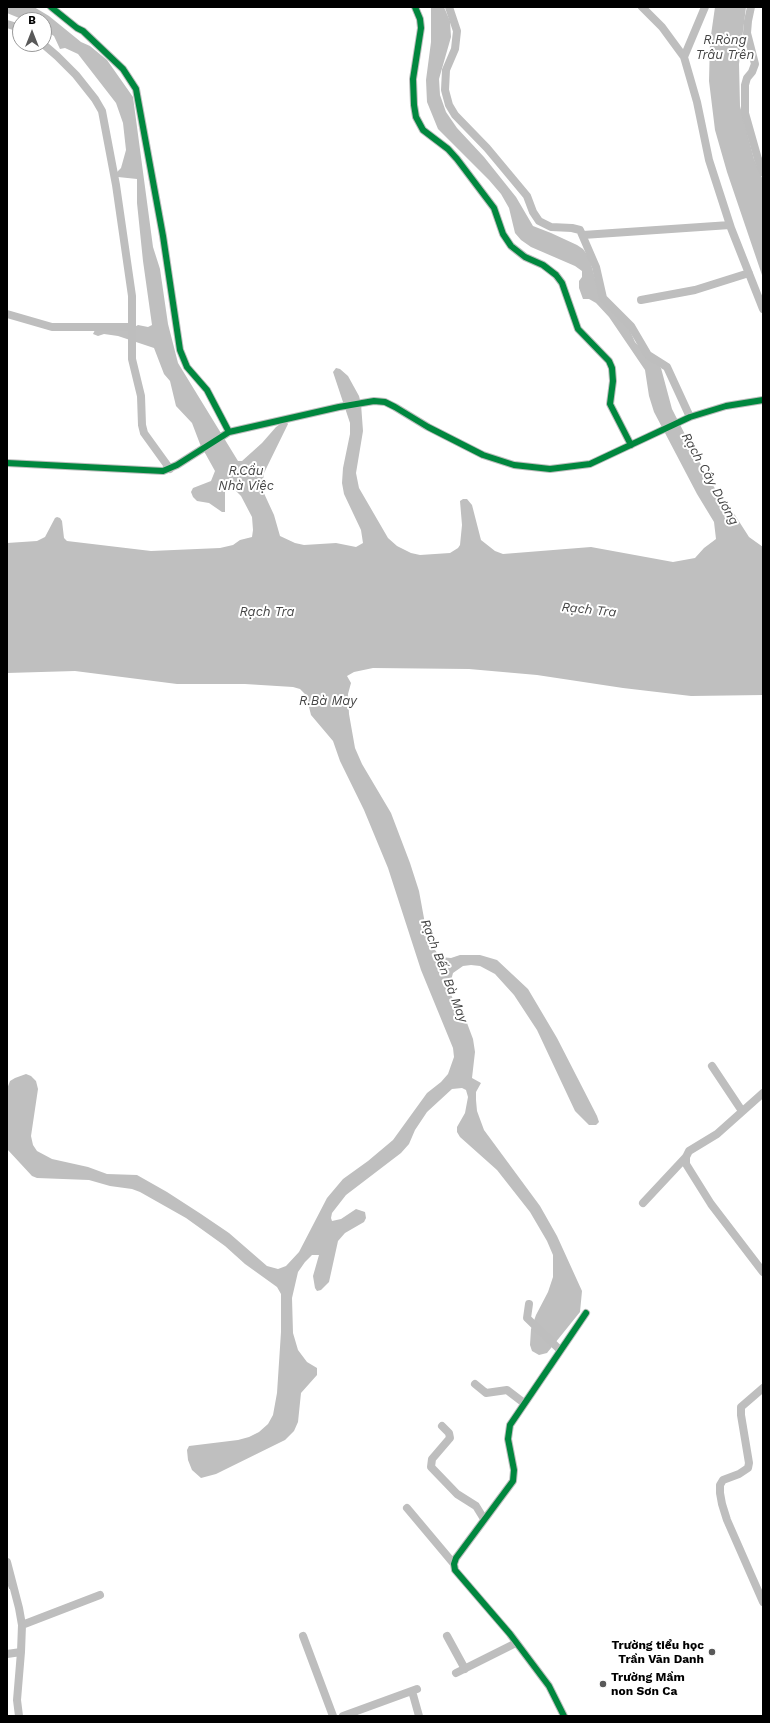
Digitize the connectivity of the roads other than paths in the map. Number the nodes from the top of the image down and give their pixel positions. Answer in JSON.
{"nodes":[{"id":1,"x":51,"y":7,"type":"edge"},
{"id":2,"x":415,"y":7,"type":"edge"},
{"id":3,"x":449,"y":7,"type":"edge"},
{"id":4,"x":642,"y":7,"type":"edge"},
{"id":5,"x":705,"y":7,"type":"edge"},
{"id":6,"x":751,"y":7,"type":"edge"},
{"id":7,"x":52,"y":52,"type":"edge"},
{"id":8,"x":684,"y":58,"type":"junction"},
{"id":9,"x":760,"y":158,"type":"edge"},
{"id":10,"x":763,"y":172,"type":"edge"},
{"id":11,"x":730,"y":224,"type":"junction"},
{"id":12,"x":583,"y":235,"type":"junction"},
{"id":13,"x":749,"y":273,"type":"junction"},
{"id":14,"x":641,"y":300,"type":"dead end"},
{"id":15,"x":763,"y":309,"type":"edge"},
{"id":16,"x":7,"y":314,"type":"edge"},
{"id":17,"x":132,"y":328,"type":"junction"},
{"id":18,"x":763,"y":400,"type":"edge"},
{"id":19,"x":688,"y":418,"type":"junction"},
{"id":20,"x":228,"y":433,"type":"junction"},
{"id":21,"x":631,"y":445,"type":"junction"},
{"id":22,"x":7,"y":463,"type":"edge"},
{"id":23,"x":170,"y":469,"type":"junction"},
{"id":24,"x":712,"y":1066,"type":"dead end"},
{"id":25,"x":763,"y":1093,"type":"edge"},
{"id":26,"x":742,"y":1111,"type":"junction"},
{"id":27,"x":686,"y":1157,"type":"junction"},
{"id":28,"x":643,"y":1203,"type":"dead end"},
{"id":29,"x":763,"y":1272,"type":"edge"},
{"id":30,"x":528,"y":1304,"type":"dead end"},
{"id":31,"x":586,"y":1313,"type":"dead end"},
{"id":32,"x":558,"y":1347,"type":"junction"},
{"id":33,"x":475,"y":1384,"type":"dead end"},
{"id":34,"x":763,"y":1388,"type":"edge"},
{"id":35,"x":524,"y":1403,"type":"junction"},
{"id":36,"x":442,"y":1426,"type":"dead end"},
{"id":37,"x":407,"y":1508,"type":"dead end"},
{"id":38,"x":484,"y":1519,"type":"junction"},
{"id":39,"x":7,"y":1562,"type":"edge"},
{"id":40,"x":454,"y":1564,"type":"junction"},
{"id":41,"x":100,"y":1595,"type":"dead end"},
{"id":42,"x":763,"y":1602,"type":"edge"},
{"id":43,"x":22,"y":1625,"type":"junction"},
{"id":44,"x":303,"y":1636,"type":"dead end"},
{"id":45,"x":447,"y":1636,"type":"dead end"},
{"id":46,"x":516,"y":1643,"type":"junction"},
{"id":47,"x":21,"y":1652,"type":"junction"},
{"id":48,"x":7,"y":1654,"type":"edge"},
{"id":49,"x":465,"y":1669,"type":"junction"},
{"id":50,"x":456,"y":1673,"type":"dead end"},
{"id":51,"x":19,"y":1716,"type":"edge"},
{"id":52,"x":333,"y":1716,"type":"edge"},
{"id":53,"x":343,"y":1716,"type":"edge"},
{"id":54,"x":420,"y":1716,"type":"edge"},
{"id":55,"x":564,"y":1716,"type":"edge"}],
"edges":[{"from":1,"to":20,"type":"street"},
{"from":2,"to":21,"type":"street"},
{"from":3,"to":12,"type":"street"},
{"from":4,"to":8,"type":"street"},
{"from":5,"to":8,"type":"street"},
{"from":6,"to":9,"type":"street"},
{"from":7,"to":17,"type":"street"},
{"from":8,"to":11,"type":"street"},
{"from":9,"to":10,"type":"street"},
{"from":11,"to":12,"type":"street"},
{"from":11,"to":13,"type":"street"},
{"from":12,"to":19,"type":"street"},
{"from":13,"to":14,"type":"street"},
{"from":13,"to":15,"type":"street"},
{"from":16,"to":17,"type":"street"},
{"from":17,"to":23,"type":"street"},
{"from":18,"to":19,"type":"street"},
{"from":19,"to":21,"type":"street"},
{"from":20,"to":21,"type":"street"},
{"from":20,"to":23,"type":"street"},
{"from":22,"to":23,"type":"street"},
{"from":24,"to":26,"type":"street"},
{"from":25,"to":26,"type":"street"},
{"from":26,"to":27,"type":"street"},
{"from":27,"to":28,"type":"street"},
{"from":27,"to":29,"type":"street"},
{"from":30,"to":32,"type":"street"},
{"from":31,"to":32,"type":"street"},
{"from":32,"to":35,"type":"street"},
{"from":33,"to":35,"type":"street"},
{"from":34,"to":42,"type":"street"},
{"from":35,"to":38,"type":"street"},
{"from":36,"to":38,"type":"street"},
{"from":37,"to":40,"type":"street"},
{"from":38,"to":40,"type":"street"},
{"from":39,"to":43,"type":"street"},
{"from":40,"to":46,"type":"street"},
{"from":41,"to":43,"type":"street"},
{"from":43,"to":47,"type":"street"},
{"from":44,"to":52,"type":"street"},
{"from":45,"to":49,"type":"street"},
{"from":46,"to":49,"type":"street"},
{"from":46,"to":55,"type":"street"},
{"from":47,"to":48,"type":"street"},
{"from":47,"to":51,"type":"street"},
{"from":49,"to":50,"type":"street"},
{"from":53,"to":54,"type":"street"}]}
